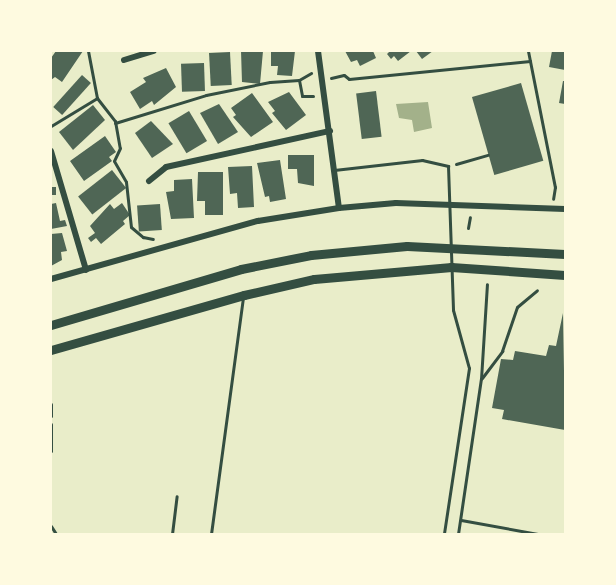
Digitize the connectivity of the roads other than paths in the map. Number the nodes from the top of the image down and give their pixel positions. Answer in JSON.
{"nodes":[{"id":1,"x":154,"y":51,"type":"edge"},
{"id":2,"x":318,"y":51,"type":"edge"},
{"id":3,"x":124,"y":60,"type":"dead end"},
{"id":4,"x":330,"y":131,"type":"junction"},
{"id":5,"x":51,"y":152,"type":"edge"},
{"id":6,"x":334,"y":170,"type":"junction"},
{"id":7,"x":149,"y":181,"type":"dead end"},
{"id":8,"x":448,"y":203,"type":"junction"},
{"id":9,"x":339,"y":208,"type":"junction"},
{"id":10,"x":565,"y":209,"type":"edge"},
{"id":11,"x":450,"y":248,"type":"junction"},
{"id":12,"x":565,"y":254,"type":"edge"},
{"id":13,"x":451,"y":267,"type":"junction"},
{"id":14,"x":86,"y":270,"type":"junction"},
{"id":15,"x":565,"y":275,"type":"edge"},
{"id":16,"x":51,"y":279,"type":"edge"},
{"id":17,"x":244,"y":295,"type":"junction"},
{"id":18,"x":51,"y":325,"type":"edge"},
{"id":19,"x":51,"y":350,"type":"edge"},
{"id":20,"x":51,"y":404,"type":"edge"},
{"id":21,"x":51,"y":416,"type":"edge"},
{"id":22,"x":51,"y":424,"type":"edge"},
{"id":23,"x":51,"y":451,"type":"edge"},
{"id":24,"x":51,"y":526,"type":"edge"},
{"id":25,"x":56,"y":534,"type":"edge"},
{"id":26,"x":211,"y":534,"type":"edge"},
{"id":27,"x":444,"y":534,"type":"edge"}],
"edges":[{"from":1,"to":3,"type":"street"},
{"from":2,"to":4,"type":"street"},
{"from":4,"to":6,"type":"street"},
{"from":4,"to":7,"type":"street"},
{"from":5,"to":14,"type":"street"},
{"from":6,"to":8,"type":"lane"},
{"from":6,"to":9,"type":"street"},
{"from":8,"to":9,"type":"street"},
{"from":8,"to":10,"type":"street"},
{"from":8,"to":11,"type":"lane"},
{"from":9,"to":14,"type":"street"},
{"from":11,"to":12,"type":"main road"},
{"from":11,"to":13,"type":"lane"},
{"from":11,"to":18,"type":"main road"},
{"from":13,"to":15,"type":"main road"},
{"from":13,"to":17,"type":"main road"},
{"from":13,"to":27,"type":"lane"},
{"from":14,"to":16,"type":"street"},
{"from":17,"to":19,"type":"main road"},
{"from":17,"to":26,"type":"lane"},
{"from":20,"to":21,"type":"lane"},
{"from":22,"to":23,"type":"lane"},
{"from":24,"to":25,"type":"lane"}]}
